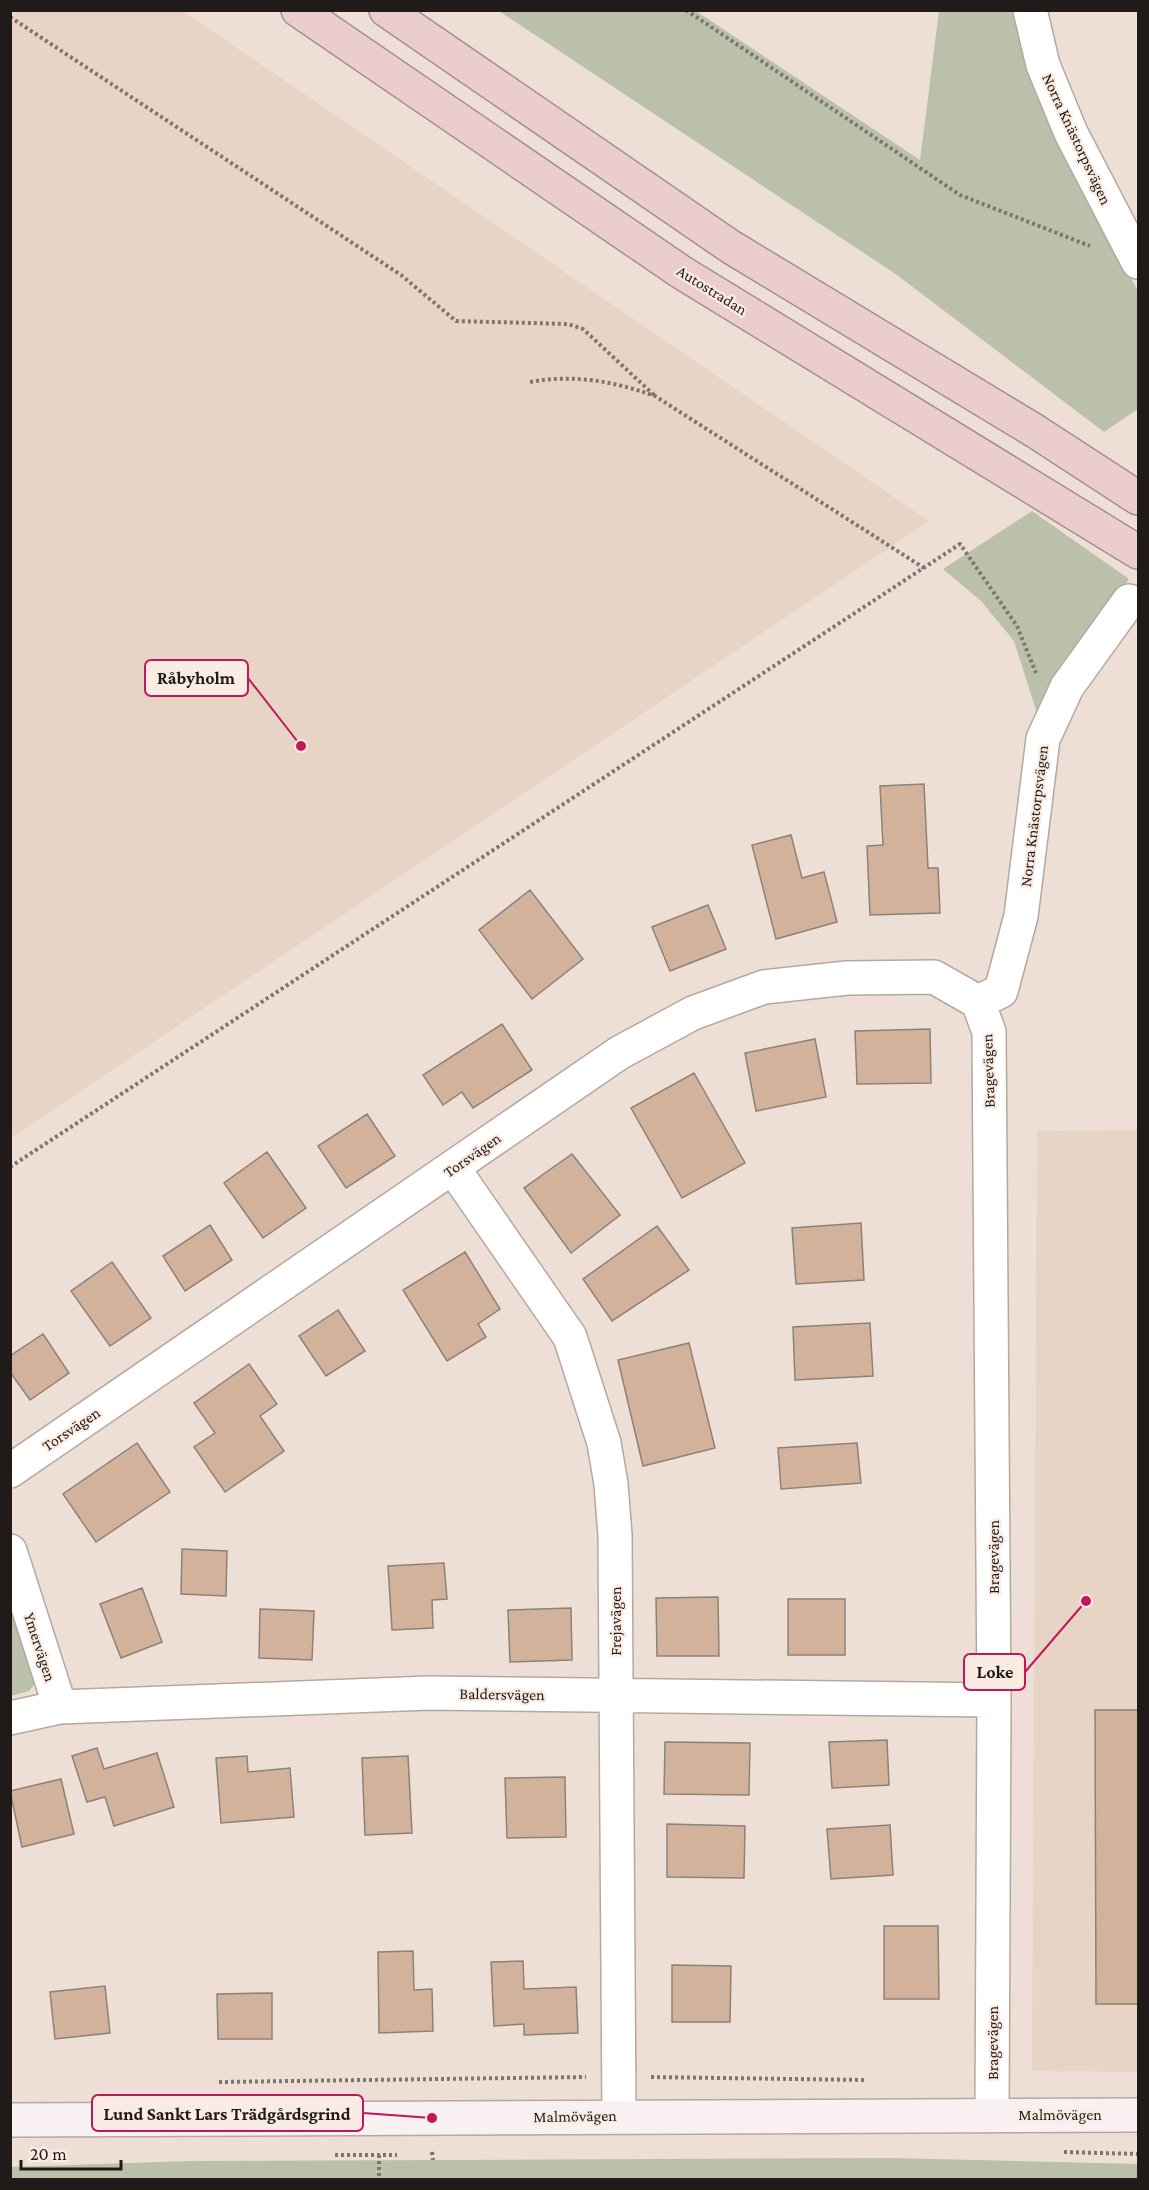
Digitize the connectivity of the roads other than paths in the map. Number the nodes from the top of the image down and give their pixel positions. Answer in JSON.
{"nodes":[{"id":1,"x":298,"y":10,"type":"edge"},
{"id":2,"x":386,"y":10,"type":"edge"},
{"id":3,"x":1030,"y":10,"type":"edge"},
{"id":4,"x":1137,"y":258,"type":"edge"},
{"id":5,"x":1138,"y":498,"type":"edge"},
{"id":6,"x":1138,"y":552,"type":"edge"},
{"id":7,"x":1129,"y":601,"type":"dead end"},
{"id":8,"x":978,"y":1002,"type":"junction"},
{"id":9,"x":453,"y":1168,"type":"junction"},
{"id":10,"x":10,"y":1471,"type":"edge"},
{"id":11,"x":10,"y":1551,"type":"edge"},
{"id":12,"x":615,"y":1695,"type":"junction"},
{"id":13,"x":994,"y":1700,"type":"junction"},
{"id":14,"x":60,"y":1707,"type":"junction"},
{"id":15,"x":10,"y":1718,"type":"edge"},
{"id":16,"x":992,"y":2114,"type":"junction"},
{"id":17,"x":619,"y":2115,"type":"junction"},
{"id":18,"x":1138,"y":2115,"type":"edge"},
{"id":19,"x":10,"y":2120,"type":"edge"}],
"edges":[{"from":1,"to":6,"type":"highway","name":"Autostradan"},
{"from":2,"to":5,"type":"highway"},
{"from":3,"to":4,"type":"street","name":"Norra Knästorpsvägen"},
{"from":7,"to":8,"type":"street","name":"Norra Knästorpsvägen"},
{"from":8,"to":9,"type":"street","name":"Torsvägen"},
{"from":8,"to":13,"type":"street","name":"Bragevägen"},
{"from":9,"to":10,"type":"street","name":"Torsvägen"},
{"from":9,"to":12,"type":"street","name":"Frejavägen"},
{"from":11,"to":14,"type":"street","name":"Ymervägen"},
{"from":12,"to":13,"type":"street","name":"Baldersvägen"},
{"from":12,"to":14,"type":"street","name":"Baldersvägen"},
{"from":12,"to":17,"type":"street","name":"Frejavägen"},
{"from":13,"to":16,"type":"street","name":"Bragevägen"},
{"from":14,"to":15,"type":"street","name":"Baldersvägen"},
{"from":16,"to":17,"type":"main road","name":"Malmövägen"},
{"from":16,"to":18,"type":"main road","name":"Malmövägen"},
{"from":17,"to":19,"type":"main road","name":"Malmövägen"}]}
